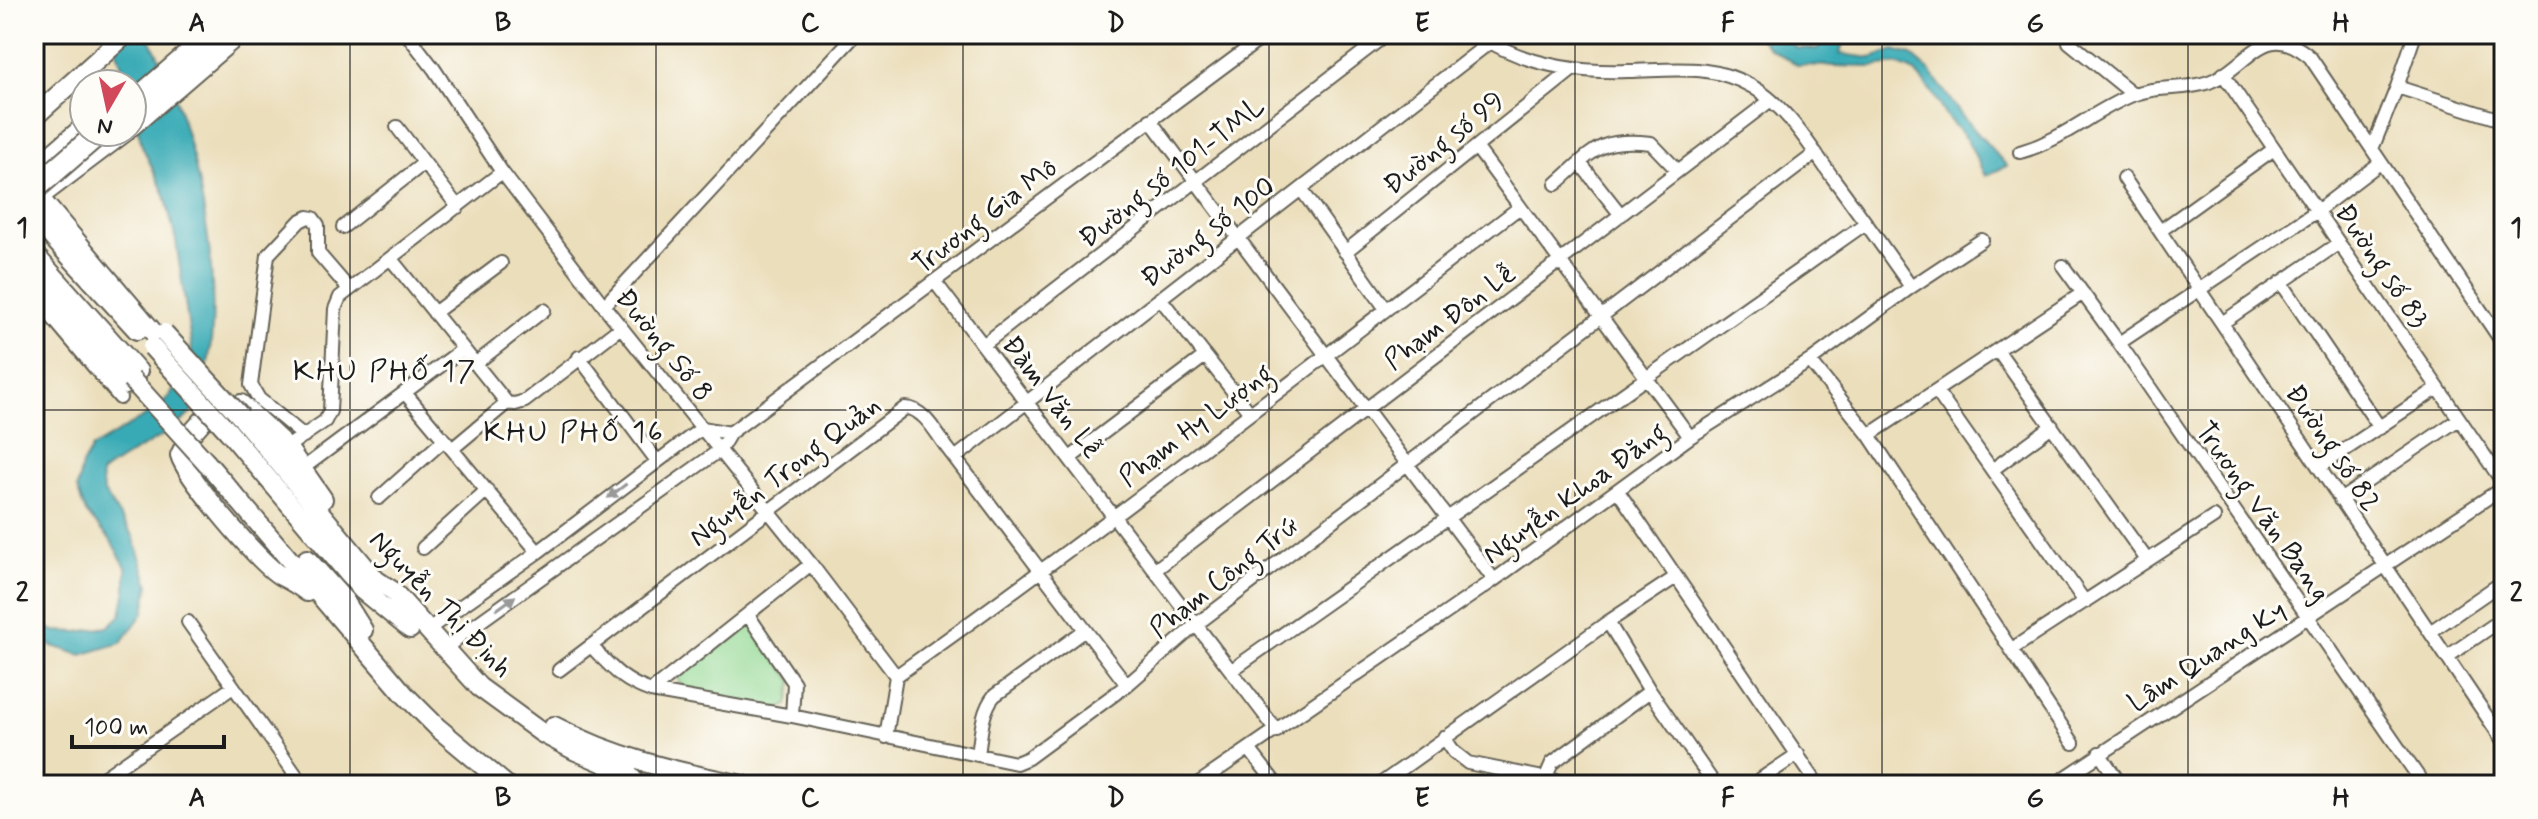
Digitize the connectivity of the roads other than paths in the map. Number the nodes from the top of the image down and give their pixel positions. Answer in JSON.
{"nodes":[{"id":1,"x":126,"y":34,"type":"edge"},
{"id":2,"x":194,"y":34,"type":"edge"},
{"id":3,"x":213,"y":34,"type":"edge"},
{"id":4,"x":239,"y":34,"type":"edge"},
{"id":5,"x":407,"y":34,"type":"edge"},
{"id":6,"x":856,"y":34,"type":"edge"},
{"id":7,"x":1267,"y":34,"type":"edge"},
{"id":8,"x":1387,"y":34,"type":"edge"},
{"id":9,"x":1477,"y":34,"type":"edge"},
{"id":10,"x":2415,"y":34,"type":"edge"},
{"id":11,"x":2480,"y":34,"type":"edge"},
{"id":12,"x":2069,"y":42,"type":"dead end"},
{"id":13,"x":2504,"y":42,"type":"edge"},
{"id":14,"x":1489,"y":43,"type":"junction"},
{"id":15,"x":1572,"y":70,"type":"junction"},
{"id":16,"x":148,"y":73,"type":"edge"},
{"id":17,"x":2223,"y":74,"type":"junction"},
{"id":18,"x":2397,"y":87,"type":"junction"},
{"id":19,"x":148,"y":90,"type":"edge"},
{"id":20,"x":2133,"y":94,"type":"junction"},
{"id":21,"x":1771,"y":100,"type":"junction"},
{"id":22,"x":38,"y":110,"type":"edge"},
{"id":23,"x":148,"y":112,"type":"edge"},
{"id":24,"x":1150,"y":120,"type":"junction"},
{"id":25,"x":2504,"y":121,"type":"edge"},
{"id":26,"x":397,"y":127,"type":"dead end"},
{"id":27,"x":68,"y":143,"type":"edge"},
{"id":28,"x":1476,"y":147,"type":"junction"},
{"id":29,"x":98,"y":148,"type":"edge"},
{"id":30,"x":2274,"y":149,"type":"junction"},
{"id":31,"x":2372,"y":149,"type":"junction"},
{"id":32,"x":2020,"y":152,"type":"dead end"},
{"id":33,"x":1816,"y":153,"type":"junction"},
{"id":34,"x":424,"y":163,"type":"junction"},
{"id":35,"x":1580,"y":163,"type":"junction"},
{"id":36,"x":2380,"y":163,"type":"junction"},
{"id":37,"x":1678,"y":171,"type":"junction"},
{"id":38,"x":502,"y":172,"type":"junction"},
{"id":39,"x":34,"y":173,"type":"edge"},
{"id":40,"x":2124,"y":178,"type":"dead end"},
{"id":41,"x":1197,"y":182,"type":"junction"},
{"id":42,"x":1556,"y":184,"type":"dead end"},
{"id":43,"x":1301,"y":189,"type":"junction"},
{"id":44,"x":35,"y":203,"type":"edge"},
{"id":45,"x":458,"y":207,"type":"junction"},
{"id":46,"x":1520,"y":207,"type":"junction"},
{"id":47,"x":2317,"y":211,"type":"junction"},
{"id":48,"x":1621,"y":215,"type":"junction"},
{"id":49,"x":1866,"y":223,"type":"junction"},
{"id":50,"x":343,"y":227,"type":"dead end"},
{"id":51,"x":2160,"y":231,"type":"junction"},
{"id":52,"x":1238,"y":238,"type":"junction"},
{"id":53,"x":1982,"y":240,"type":"dead end"},
{"id":54,"x":2339,"y":243,"type":"junction"},
{"id":55,"x":1345,"y":252,"type":"junction"},
{"id":56,"x":34,"y":254,"type":"edge"},
{"id":57,"x":391,"y":259,"type":"junction"},
{"id":58,"x":1560,"y":261,"type":"junction"},
{"id":59,"x":501,"y":263,"type":"dead end"},
{"id":60,"x":2063,"y":266,"type":"dead end"},
{"id":61,"x":35,"y":278,"type":"edge"},
{"id":62,"x":935,"y":282,"type":"junction"},
{"id":63,"x":2281,"y":282,"type":"junction"},
{"id":64,"x":1911,"y":287,"type":"junction"},
{"id":65,"x":349,"y":289,"type":"junction"},
{"id":66,"x":2200,"y":291,"type":"junction"},
{"id":67,"x":2083,"y":293,"type":"junction"},
{"id":68,"x":1160,"y":298,"type":"junction"},
{"id":69,"x":604,"y":306,"type":"junction"},
{"id":70,"x":1386,"y":309,"type":"junction"},
{"id":71,"x":544,"y":310,"type":"dead end"},
{"id":72,"x":434,"y":313,"type":"junction"},
{"id":73,"x":1601,"y":317,"type":"junction"},
{"id":74,"x":2222,"y":323,"type":"junction"},
{"id":75,"x":621,"y":327,"type":"junction"},
{"id":76,"x":159,"y":339,"type":"junction"},
{"id":77,"x":2119,"y":343,"type":"junction"},
{"id":78,"x":983,"y":345,"type":"junction"},
{"id":79,"x":2504,"y":345,"type":"edge"},
{"id":80,"x":463,"y":349,"type":"junction"},
{"id":81,"x":1998,"y":351,"type":"junction"},
{"id":82,"x":1326,"y":355,"type":"junction"},
{"id":83,"x":1205,"y":356,"type":"junction"},
{"id":84,"x":579,"y":357,"type":"junction"},
{"id":85,"x":1810,"y":361,"type":"junction"},
{"id":86,"x":475,"y":364,"type":"junction"},
{"id":87,"x":1646,"y":378,"type":"junction"},
{"id":88,"x":129,"y":383,"type":"junction"},
{"id":89,"x":2438,"y":388,"type":"junction"},
{"id":90,"x":1937,"y":392,"type":"junction"},
{"id":91,"x":405,"y":393,"type":"junction"},
{"id":92,"x":1027,"y":402,"type":"junction"},
{"id":93,"x":507,"y":403,"type":"junction"},
{"id":94,"x":1366,"y":409,"type":"junction"},
{"id":95,"x":1250,"y":413,"type":"junction"},
{"id":96,"x":2459,"y":419,"type":"junction"},
{"id":97,"x":234,"y":423,"type":"junction"},
{"id":98,"x":2052,"y":426,"type":"junction"},
{"id":99,"x":702,"y":428,"type":"junction"},
{"id":100,"x":2380,"y":428,"type":"junction"},
{"id":101,"x":730,"y":433,"type":"junction"},
{"id":102,"x":1869,"y":435,"type":"junction"},
{"id":103,"x":304,"y":436,"type":"junction"},
{"id":104,"x":1690,"y":437,"type":"junction"},
{"id":105,"x":448,"y":444,"type":"junction"},
{"id":106,"x":287,"y":447,"type":"junction"},
{"id":107,"x":720,"y":450,"type":"junction"},
{"id":108,"x":955,"y":458,"type":"junction"},
{"id":109,"x":1070,"y":458,"type":"junction"},
{"id":110,"x":206,"y":461,"type":"junction"},
{"id":111,"x":657,"y":461,"type":"junction"},
{"id":112,"x":1407,"y":464,"type":"junction"},
{"id":113,"x":2319,"y":467,"type":"junction"},
{"id":114,"x":302,"y":469,"type":"junction"},
{"id":115,"x":1992,"y":470,"type":"junction"},
{"id":116,"x":2504,"y":485,"type":"edge"},
{"id":117,"x":487,"y":490,"type":"junction"},
{"id":118,"x":1618,"y":491,"type":"junction"},
{"id":119,"x":379,"y":498,"type":"dead end"},
{"id":120,"x":2340,"y":500,"type":"junction"},
{"id":121,"x":768,"y":511,"type":"junction"},
{"id":122,"x":1113,"y":515,"type":"junction"},
{"id":123,"x":2214,"y":517,"type":"dead end"},
{"id":124,"x":1448,"y":518,"type":"junction"},
{"id":125,"x":423,"y":548,"type":"dead end"},
{"id":126,"x":538,"y":552,"type":"junction"},
{"id":127,"x":2147,"y":560,"type":"junction"},
{"id":128,"x":811,"y":564,"type":"junction"},
{"id":129,"x":2385,"y":565,"type":"junction"},
{"id":130,"x":1155,"y":570,"type":"junction"},
{"id":131,"x":1042,"y":572,"type":"junction"},
{"id":132,"x":369,"y":574,"type":"junction"},
{"id":133,"x":1676,"y":577,"type":"junction"},
{"id":134,"x":1494,"y":580,"type":"junction"},
{"id":135,"x":2504,"y":581,"type":"edge"},
{"id":136,"x":311,"y":589,"type":"junction"},
{"id":137,"x":398,"y":597,"type":"junction"},
{"id":138,"x":2085,"y":602,"type":"junction"},
{"id":139,"x":449,"y":614,"type":"junction"},
{"id":140,"x":748,"y":615,"type":"junction"},
{"id":141,"x":2309,"y":617,"type":"junction"},
{"id":142,"x":2504,"y":618,"type":"edge"},
{"id":143,"x":188,"y":622,"type":"dead end"},
{"id":144,"x":1608,"y":622,"type":"junction"},
{"id":145,"x":1197,"y":624,"type":"junction"},
{"id":146,"x":1085,"y":630,"type":"junction"},
{"id":147,"x":418,"y":632,"type":"junction"},
{"id":148,"x":2430,"y":632,"type":"junction"},
{"id":149,"x":464,"y":633,"type":"junction"},
{"id":150,"x":591,"y":646,"type":"junction"},
{"id":151,"x":2012,"y":649,"type":"junction"},
{"id":152,"x":440,"y":654,"type":"junction"},
{"id":153,"x":2447,"y":657,"type":"junction"},
{"id":154,"x":559,"y":670,"type":"dead end"},
{"id":155,"x":1232,"y":670,"type":"junction"},
{"id":156,"x":896,"y":676,"type":"junction"},
{"id":157,"x":1127,"y":685,"type":"junction"},
{"id":158,"x":233,"y":687,"type":"junction"},
{"id":159,"x":651,"y":691,"type":"junction"},
{"id":160,"x":1650,"y":691,"type":"junction"},
{"id":161,"x":405,"y":695,"type":"junction"},
{"id":162,"x":792,"y":716,"type":"junction"},
{"id":163,"x":511,"y":718,"type":"junction"},
{"id":164,"x":1277,"y":731,"type":"junction"},
{"id":165,"x":886,"y":737,"type":"junction"},
{"id":166,"x":1444,"y":737,"type":"junction"},
{"id":167,"x":2504,"y":742,"type":"edge"},
{"id":168,"x":2073,"y":743,"type":"dead end"},
{"id":169,"x":1249,"y":749,"type":"junction"},
{"id":170,"x":2099,"y":753,"type":"junction"},
{"id":171,"x":1798,"y":754,"type":"junction"},
{"id":172,"x":978,"y":755,"type":"junction"},
{"id":173,"x":1545,"y":779,"type":"junction"},
{"id":174,"x":93,"y":785,"type":"edge"},
{"id":175,"x":303,"y":785,"type":"edge"},
{"id":176,"x":492,"y":785,"type":"edge"},
{"id":177,"x":506,"y":785,"type":"edge"},
{"id":178,"x":636,"y":785,"type":"edge"},
{"id":179,"x":743,"y":785,"type":"edge"},
{"id":180,"x":1196,"y":785,"type":"edge"},
{"id":181,"x":1277,"y":785,"type":"edge"},
{"id":182,"x":1379,"y":785,"type":"edge"},
{"id":183,"x":1578,"y":785,"type":"edge"},
{"id":184,"x":1715,"y":785,"type":"edge"},
{"id":185,"x":1752,"y":785,"type":"edge"},
{"id":186,"x":1818,"y":785,"type":"edge"},
{"id":187,"x":2054,"y":785,"type":"edge"},
{"id":188,"x":2121,"y":785,"type":"edge"},
{"id":189,"x":2424,"y":785,"type":"edge"}],
"edges":[{"from":1,"to":22,"type":"main road"},
{"from":2,"to":16,"type":"highway"},
{"from":3,"to":19,"type":"highway"},
{"from":4,"to":23,"type":"main road"},
{"from":5,"to":38,"type":"street","name":"Đường Số 8"},
{"from":6,"to":69,"type":"street"},
{"from":7,"to":24,"type":"street","name":"Trương Gia Mô"},
{"from":8,"to":41,"type":"street","name":"Đường số 101-TML"},
{"from":9,"to":14,"type":"street"},
{"from":10,"to":18,"type":"street"},
{"from":11,"to":13,"type":"street"},
{"from":12,"to":20,"type":"street"},
{"from":14,"to":15,"type":"street"},
{"from":14,"to":43,"type":"street","name":"Đường số 100"},
{"from":15,"to":21,"type":"street"},
{"from":15,"to":28,"type":"street","name":"Đường số 99"},
{"from":17,"to":20,"type":"street"},
{"from":17,"to":30,"type":"street","name":"Đường số 83"},
{"from":17,"to":31,"type":"street"},
{"from":18,"to":25,"type":"street"},
{"from":18,"to":31,"type":"street"},
{"from":20,"to":32,"type":"street"},
{"from":21,"to":33,"type":"street"},
{"from":21,"to":37,"type":"street","name":"Phạm Đôn Lễ"},
{"from":24,"to":41,"type":"street"},
{"from":24,"to":62,"type":"street","name":"Trương Gia Mô"},
{"from":26,"to":34,"type":"street"},
{"from":27,"to":39,"type":"highway"},
{"from":28,"to":46,"type":"street"},
{"from":28,"to":55,"type":"street","name":"Đường số 99"},
{"from":29,"to":44,"type":"highway","bridge":true},
{"from":30,"to":47,"type":"street","name":"Đường số 83"},
{"from":30,"to":51,"type":"street"},
{"from":31,"to":36,"type":"street"},
{"from":33,"to":49,"type":"street"},
{"from":33,"to":73,"type":"street","name":"Phạm Công Trứ"},
{"from":34,"to":45,"type":"street"},
{"from":34,"to":50,"type":"street"},
{"from":35,"to":37,"type":"street"},
{"from":35,"to":42,"type":"street"},
{"from":35,"to":48,"type":"street"},
{"from":36,"to":47,"type":"street"},
{"from":36,"to":79,"type":"street"},
{"from":37,"to":48,"type":"street","name":"Phạm Đôn Lễ"},
{"from":38,"to":45,"type":"street"},
{"from":38,"to":69,"type":"street","name":"Đường Số 8"},
{"from":39,"to":44,"type":"main road"},
{"from":40,"to":51,"type":"street","name":"Đường số 82"},
{"from":41,"to":52,"type":"street"},
{"from":41,"to":78,"type":"street","name":"Đường số 101-TML"},
{"from":43,"to":52,"type":"street","name":"Đường số 100"},
{"from":43,"to":55,"type":"street"},
{"from":44,"to":76,"type":"main road"},
{"from":44,"to":76,"type":"main road"},
{"from":45,"to":57,"type":"street"},
{"from":46,"to":58,"type":"street"},
{"from":46,"to":70,"type":"street","name":"Phạm Hy Lượng"},
{"from":47,"to":54,"type":"street","name":"Đường số 83"},
{"from":47,"to":66,"type":"street"},
{"from":48,"to":58,"type":"street","name":"Phạm Đôn Lễ"},
{"from":49,"to":64,"type":"street"},
{"from":49,"to":87,"type":"street"},
{"from":51,"to":66,"type":"street","name":"Đường số 82"},
{"from":52,"to":68,"type":"street","name":"Đường số 100"},
{"from":52,"to":82,"type":"street"},
{"from":53,"to":64,"type":"street","name":"Nguyễn Khoa Đăng"},
{"from":54,"to":63,"type":"street"},
{"from":54,"to":89,"type":"street","name":"Đường số 83"},
{"from":55,"to":70,"type":"street"},
{"from":56,"to":88,"type":"main road"},
{"from":57,"to":65,"type":"street"},
{"from":57,"to":72,"type":"street"},
{"from":58,"to":73,"type":"street"},
{"from":58,"to":94,"type":"street","name":"Phạm Đôn Lễ"},
{"from":59,"to":72,"type":"street"},
{"from":60,"to":67,"type":"street","name":"Trương Văn Bang"},
{"from":61,"to":88,"type":"main road"},
{"from":62,"to":78,"type":"street","name":"Đàm Văn Lễ"},
{"from":62,"to":101,"type":"street","name":"Trương Gia Mô"},
{"from":63,"to":74,"type":"street"},
{"from":63,"to":100,"type":"street"},
{"from":64,"to":85,"type":"street","name":"Nguyễn Khoa Đăng"},
{"from":65,"to":103,"type":"street"},
{"from":65,"to":103,"type":"street"},
{"from":66,"to":74,"type":"street","name":"Đường số 82"},
{"from":66,"to":77,"type":"street"},
{"from":67,"to":77,"type":"street","name":"Trương Văn Bang"},
{"from":67,"to":81,"type":"street"},
{"from":68,"to":83,"type":"street"},
{"from":68,"to":92,"type":"street","name":"Đường số 100"},
{"from":69,"to":75,"type":"street","name":"Đường Số 8"},
{"from":70,"to":82,"type":"street","name":"Phạm Hy Lượng"},
{"from":71,"to":86,"type":"street"},
{"from":72,"to":80,"type":"street"},
{"from":73,"to":87,"type":"street"},
{"from":73,"to":112,"type":"street","name":"Phạm Công Trứ"},
{"from":74,"to":113,"type":"street","name":"Đường số 82"},
{"from":75,"to":84,"type":"street"},
{"from":75,"to":99,"type":"street","name":"Đường Số 8"},
{"from":76,"to":97,"type":"main road"},
{"from":77,"to":141,"type":"street","name":"Trương Văn Bang"},
{"from":78,"to":92,"type":"street","name":"Đàm Văn Lễ"},
{"from":80,"to":86,"type":"street"},
{"from":80,"to":91,"type":"street"},
{"from":81,"to":90,"type":"street"},
{"from":81,"to":98,"type":"street"},
{"from":82,"to":94,"type":"street"},
{"from":82,"to":95,"type":"street","name":"Phạm Hy Lượng"},
{"from":83,"to":95,"type":"street"},
{"from":83,"to":109,"type":"street"},
{"from":84,"to":93,"type":"street"},
{"from":84,"to":111,"type":"street"},
{"from":85,"to":102,"type":"street"},
{"from":85,"to":104,"type":"street","name":"Nguyễn Khoa Đăng"},
{"from":86,"to":93,"type":"street"},
{"from":87,"to":104,"type":"street"},
{"from":87,"to":124,"type":"street"},
{"from":88,"to":110,"type":"main road","bridge":true},
{"from":89,"to":96,"type":"street","name":"Đường số 83"},
{"from":89,"to":100,"type":"street"},
{"from":90,"to":102,"type":"street"},
{"from":90,"to":115,"type":"street"},
{"from":91,"to":105,"type":"street"},
{"from":91,"to":114,"type":"street"},
{"from":92,"to":108,"type":"street","name":"Đường số 100"},
{"from":92,"to":109,"type":"street","name":"Đàm Văn Lễ"},
{"from":93,"to":105,"type":"street"},
{"from":94,"to":112,"type":"street"},
{"from":94,"to":130,"type":"street","name":"Phạm Đôn Lễ"},
{"from":95,"to":122,"type":"street","name":"Phạm Hy Lượng"},
{"from":96,"to":116,"type":"street","name":"Đường số 83"},
{"from":96,"to":120,"type":"street"},
{"from":97,"to":132,"type":"main road","name":"Nguyễn Thị Định"},
{"from":97,"to":147,"type":"main road","name":"Nguyễn Thị Định"},
{"from":98,"to":115,"type":"street"},
{"from":98,"to":127,"type":"street"},
{"from":99,"to":101,"type":"street"},
{"from":99,"to":107,"type":"street","name":"Đường Số 8"},
{"from":99,"to":111,"type":"street"},
{"from":100,"to":113,"type":"street"},
{"from":101,"to":107,"type":"street","name":"Trương Gia Mô"},
{"from":102,"to":151,"type":"street"},
{"from":103,"to":106,"type":"street"},
{"from":104,"to":118,"type":"street","name":"Nguyễn Khoa Đăng"},
{"from":105,"to":117,"type":"street"},
{"from":105,"to":119,"type":"street"},
{"from":106,"to":114,"type":"main road"},
{"from":106,"to":136,"type":"main road"},
{"from":107,"to":121,"type":"street","name":"Đường Số 8"},
{"from":149,"to":107,"type":"street","name":"Trương Gia Mô","one_way":true},
{"from":108,"to":121,"type":"street","name":"Nguyễn Trọng Quản"},
{"from":108,"to":131,"type":"street","name":"Nguyễn Trọng Quản"},
{"from":109,"to":122,"type":"street","name":"Đàm Văn Lễ"},
{"from":110,"to":136,"type":"main road"},
{"from":110,"to":161,"type":"main road"},
{"from":111,"to":126,"type":"street","one_way":true},
{"from":112,"to":124,"type":"street"},
{"from":112,"to":145,"type":"street","name":"Phạm Công Trứ"},
{"from":113,"to":120,"type":"street","name":"Đường số 82"},
{"from":114,"to":137,"type":"main road"},
{"from":115,"to":138,"type":"street"},
{"from":116,"to":129,"type":"street","name":"Lâm Quang Ky"},
{"from":117,"to":125,"type":"street"},
{"from":117,"to":126,"type":"street"},
{"from":118,"to":133,"type":"street"},
{"from":118,"to":134,"type":"street","name":"Nguyễn Khoa Đăng"},
{"from":120,"to":129,"type":"street","name":"Đường số 82"},
{"from":121,"to":128,"type":"street","name":"Đường Số 8"},
{"from":121,"to":150,"type":"street","name":"Nguyễn Trọng Quản"},
{"from":122,"to":130,"type":"street","name":"Đàm Văn Lễ"},
{"from":122,"to":131,"type":"street","name":"Phạm Hy Lượng"},
{"from":123,"to":127,"type":"street"},
{"from":124,"to":134,"type":"street"},
{"from":124,"to":155,"type":"street"},
{"from":126,"to":139,"type":"street"},
{"from":127,"to":138,"type":"street"},
{"from":128,"to":140,"type":"street"},
{"from":128,"to":156,"type":"street","name":"Đường Số 8"},
{"from":129,"to":141,"type":"street","name":"Lâm Quang Ky"},
{"from":129,"to":148,"type":"street","name":"Đường số 82"},
{"from":130,"to":145,"type":"street","name":"Đàm Văn Lễ"},
{"from":131,"to":146,"type":"street","name":"Nguyễn Trọng Quản"},
{"from":131,"to":156,"type":"street","name":"Phạm Hy Lượng"},
{"from":132,"to":137,"type":"main road","name":"Nguyễn Thị Định"},
{"from":132,"to":147,"type":"main road","name":"Nguyễn Thị Định"},
{"from":133,"to":144,"type":"street"},
{"from":133,"to":171,"type":"street"},
{"from":134,"to":164,"type":"street","name":"Nguyễn Khoa Đăng"},
{"from":135,"to":148,"type":"street"},
{"from":136,"to":161,"type":"main road"},
{"from":136,"to":176,"type":"main road"},
{"from":137,"to":147,"type":"main road"},
{"from":138,"to":151,"type":"street"},
{"from":139,"to":147,"type":"street"},
{"from":139,"to":149,"type":"street"},
{"from":140,"to":159,"type":"street"},
{"from":140,"to":162,"type":"street"},
{"from":141,"to":170,"type":"street","name":"Lâm Quang Ky"},
{"from":141,"to":189,"type":"street","name":"Trương Văn Bang"},
{"from":142,"to":153,"type":"street"},
{"from":143,"to":158,"type":"street"},
{"from":144,"to":160,"type":"street"},
{"from":144,"to":166,"type":"street"},
{"from":145,"to":155,"type":"street","name":"Đàm Văn Lễ"},
{"from":145,"to":157,"type":"street","name":"Phạm Công Trứ"},
{"from":146,"to":157,"type":"street","name":"Nguyễn Trọng Quản"},
{"from":146,"to":172,"type":"street"},
{"from":147,"to":152,"type":"main road","name":"Nguyễn Thị Định"},
{"from":148,"to":153,"type":"street","name":"Đường số 82"},
{"from":149,"to":152,"type":"street","name":"Trương Gia Mô"},
{"from":150,"to":154,"type":"street","name":"Nguyễn Trọng Quản"},
{"from":150,"to":159,"type":"street","name":"Phạm Công Trứ"},
{"from":151,"to":168,"type":"street"},
{"from":152,"to":163,"type":"main road","name":"Nguyễn Thị Định"},
{"from":153,"to":167,"type":"street","name":"Đường số 82"},
{"from":155,"to":164,"type":"street","name":"Đàm Văn Lễ"},
{"from":156,"to":165,"type":"street"},
{"from":157,"to":172,"type":"street","name":"Phạm Công Trứ"},
{"from":158,"to":174,"type":"street"},
{"from":158,"to":175,"type":"street"},
{"from":159,"to":162,"type":"street","name":"Phạm Công Trứ"},
{"from":160,"to":173,"type":"street"},
{"from":160,"to":184,"type":"street"},
{"from":161,"to":177,"type":"main road"},
{"from":162,"to":165,"type":"street","name":"Phạm Công Trứ"},
{"from":163,"to":178,"type":"main road","name":"Nguyễn Thị Định"},
{"from":163,"to":179,"type":"main road"},
{"from":164,"to":169,"type":"street","name":"Nguyễn Khoa Đăng"},
{"from":165,"to":172,"type":"street","name":"Phạm Công Trứ"},
{"from":166,"to":173,"type":"street"},
{"from":166,"to":182,"type":"street"},
{"from":169,"to":180,"type":"street","name":"Nguyễn Khoa Đăng"},
{"from":169,"to":181,"type":"street"},
{"from":170,"to":187,"type":"street","name":"Lâm Quang Ky"},
{"from":170,"to":188,"type":"street"},
{"from":171,"to":185,"type":"street"},
{"from":171,"to":186,"type":"street"},
{"from":173,"to":183,"type":"street"}]}
